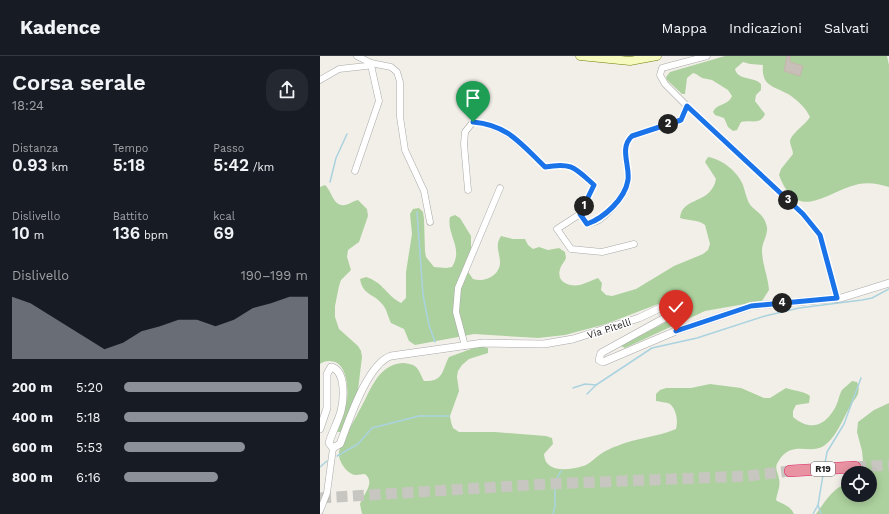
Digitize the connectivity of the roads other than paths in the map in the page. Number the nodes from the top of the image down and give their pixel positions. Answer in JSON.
{"nodes":[{"id":1,"x":357,"y":56,"type":"edge"},
{"id":2,"x":580,"y":56,"type":"edge"},
{"id":3,"x":657,"y":56,"type":"edge"},
{"id":4,"x":707,"y":56,"type":"edge"},
{"id":5,"x":371,"y":64,"type":"junction"},
{"id":6,"x":320,"y":80,"type":"edge"},
{"id":7,"x":687,"y":106,"type":"junction"},
{"id":8,"x":355,"y":171,"type":"dead end"},
{"id":9,"x":500,"y":188,"type":"dead end"},
{"id":10,"x":468,"y":190,"type":"dead end"},
{"id":11,"x":580,"y":214,"type":"junction"},
{"id":12,"x":430,"y":222,"type":"dead end"},
{"id":13,"x":634,"y":244,"type":"dead end"},
{"id":14,"x":889,"y":283,"type":"edge"},
{"id":15,"x":837,"y":298,"type":"junction"},
{"id":16,"x":465,"y":346,"type":"junction"},
{"id":17,"x":320,"y":429,"type":"edge"},
{"id":18,"x":333,"y":448,"type":"junction"},
{"id":19,"x":841,"y":468,"type":"edge"},
{"id":20,"x":790,"y":471,"type":"tunnel mouth"},
{"id":21,"x":320,"y":511,"type":"edge"}],
"edges":[{"from":1,"to":5,"type":"street"},
{"from":2,"to":3,"type":"main road"},
{"from":4,"to":7,"type":"street"},
{"from":5,"to":6,"type":"street"},
{"from":5,"to":8,"type":"street"},
{"from":5,"to":12,"type":"street"},
{"from":7,"to":11,"type":"street"},
{"from":7,"to":15,"type":"street"},
{"from":9,"to":16,"type":"street"},
{"from":10,"to":11,"type":"street"},
{"from":11,"to":13,"type":"street"},
{"from":14,"to":15,"type":"street","name":"Via Pitelli"},
{"from":15,"to":16,"type":"street","name":"Via Pitelli"},
{"from":16,"to":18,"type":"street","name":"Via Pitelli"},
{"from":17,"to":18,"type":"street"},
{"from":18,"to":21,"type":"street"},
{"from":19,"to":20,"type":"highway","number":"R19"}]}
